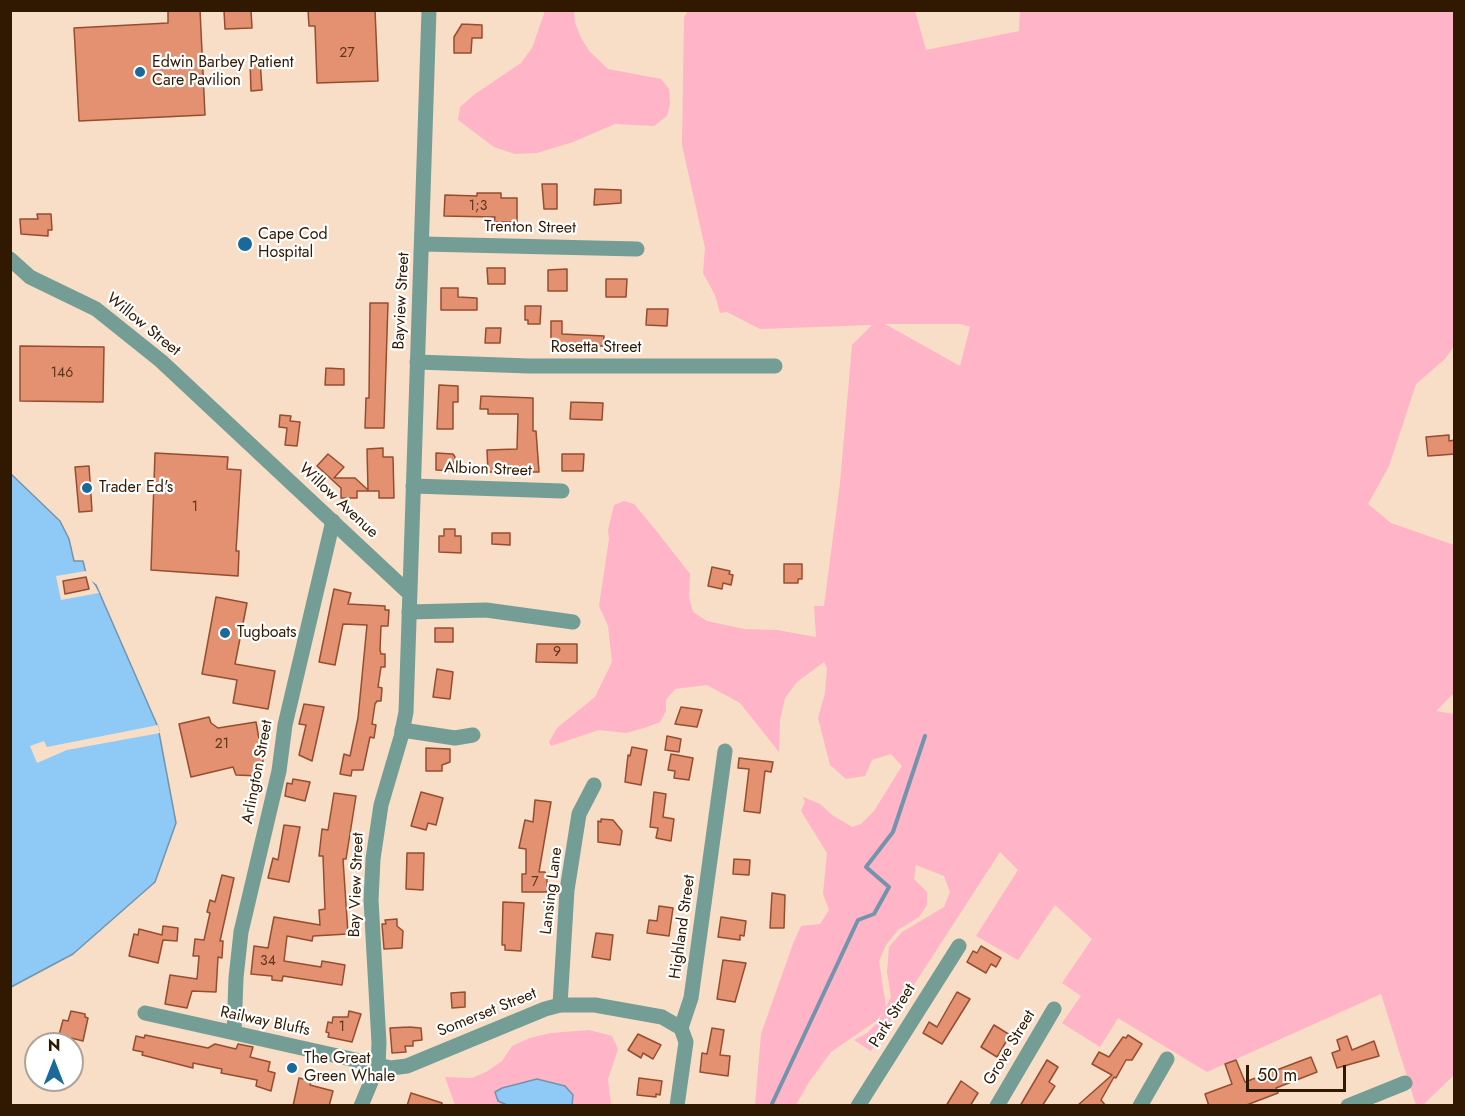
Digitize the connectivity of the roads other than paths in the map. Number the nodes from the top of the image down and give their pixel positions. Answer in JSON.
{"nodes":[{"id":1,"x":429,"y":10,"type":"edge"},
{"id":2,"x":423,"y":243,"type":"junction"},
{"id":3,"x":637,"y":249,"type":"dead end"},
{"id":4,"x":10,"y":259,"type":"edge"},
{"id":5,"x":417,"y":362,"type":"junction"},
{"id":6,"x":774,"y":366,"type":"dead end"},
{"id":7,"x":242,"y":435,"type":"joint"},
{"id":8,"x":413,"y":486,"type":"junction"},
{"id":9,"x":562,"y":491,"type":"dead end"},
{"id":10,"x":333,"y":521,"type":"junction"},
{"id":11,"x":410,"y":594,"type":"junction"},
{"id":12,"x":410,"y":612,"type":"junction"},
{"id":13,"x":573,"y":622,"type":"dead end"},
{"id":14,"x":402,"y":730,"type":"junction"},
{"id":15,"x":473,"y":735,"type":"dead end"},
{"id":16,"x":725,"y":751,"type":"dead end"},
{"id":17,"x":594,"y":785,"type":"dead end"},
{"id":18,"x":959,"y":946,"type":"dead end"},
{"id":19,"x":560,"y":1005,"type":"junction"},
{"id":20,"x":1054,"y":1009,"type":"dead end"},
{"id":21,"x":145,"y":1013,"type":"dead end"},
{"id":22,"x":681,"y":1028,"type":"junction"},
{"id":23,"x":234,"y":1033,"type":"junction"},
{"id":24,"x":1167,"y":1059,"type":"dead end"},
{"id":25,"x":378,"y":1065,"type":"junction"},
{"id":26,"x":1405,"y":1083,"type":"dead end"},
{"id":27,"x":361,"y":1106,"type":"edge"},
{"id":28,"x":677,"y":1106,"type":"edge"},
{"id":29,"x":858,"y":1106,"type":"edge"},
{"id":30,"x":997,"y":1106,"type":"edge"},
{"id":31,"x":1140,"y":1106,"type":"edge"},
{"id":32,"x":1348,"y":1106,"type":"edge"}],
"edges":[{"from":1,"to":2,"type":"street","name":"Bayview Street"},
{"from":2,"to":3,"type":"street","name":"Trenton Street"},
{"from":2,"to":5,"type":"street","name":"Bayview Street"},
{"from":4,"to":7,"type":"street","name":"Willow Street"},
{"from":5,"to":6,"type":"street","name":"Rosetta Street"},
{"from":5,"to":8,"type":"street","name":"Bayview Street"},
{"from":7,"to":10,"type":"street","name":"Willow Avenue"},
{"from":8,"to":9,"type":"street","name":"Albion Street"},
{"from":8,"to":11,"type":"street","name":"Bayview Street"},
{"from":10,"to":11,"type":"street","name":"Willow Avenue"},
{"from":10,"to":23,"type":"street","name":"Arlington Street"},
{"from":11,"to":12,"type":"street","name":"Bay View Street"},
{"from":12,"to":13,"type":"street"},
{"from":12,"to":14,"type":"street","name":"Bay View Street"},
{"from":14,"to":15,"type":"street"},
{"from":14,"to":25,"type":"street","name":"Bay View Street"},
{"from":16,"to":22,"type":"street","name":"Highland Street"},
{"from":17,"to":19,"type":"street","name":"Lansing Lane"},
{"from":18,"to":29,"type":"street","name":"Park Street"},
{"from":19,"to":22,"type":"street","name":"Somerset Street"},
{"from":19,"to":25,"type":"street","name":"Somerset Street"},
{"from":20,"to":30,"type":"street","name":"Grove Street"},
{"from":21,"to":23,"type":"street","name":"Railway Bluffs"},
{"from":22,"to":28,"type":"street","name":"Highland Street"},
{"from":23,"to":25,"type":"street","name":"Railway Bluffs"},
{"from":24,"to":31,"type":"street"},
{"from":25,"to":27,"type":"street","name":"Bay View Street"},
{"from":26,"to":32,"type":"street"}]}
